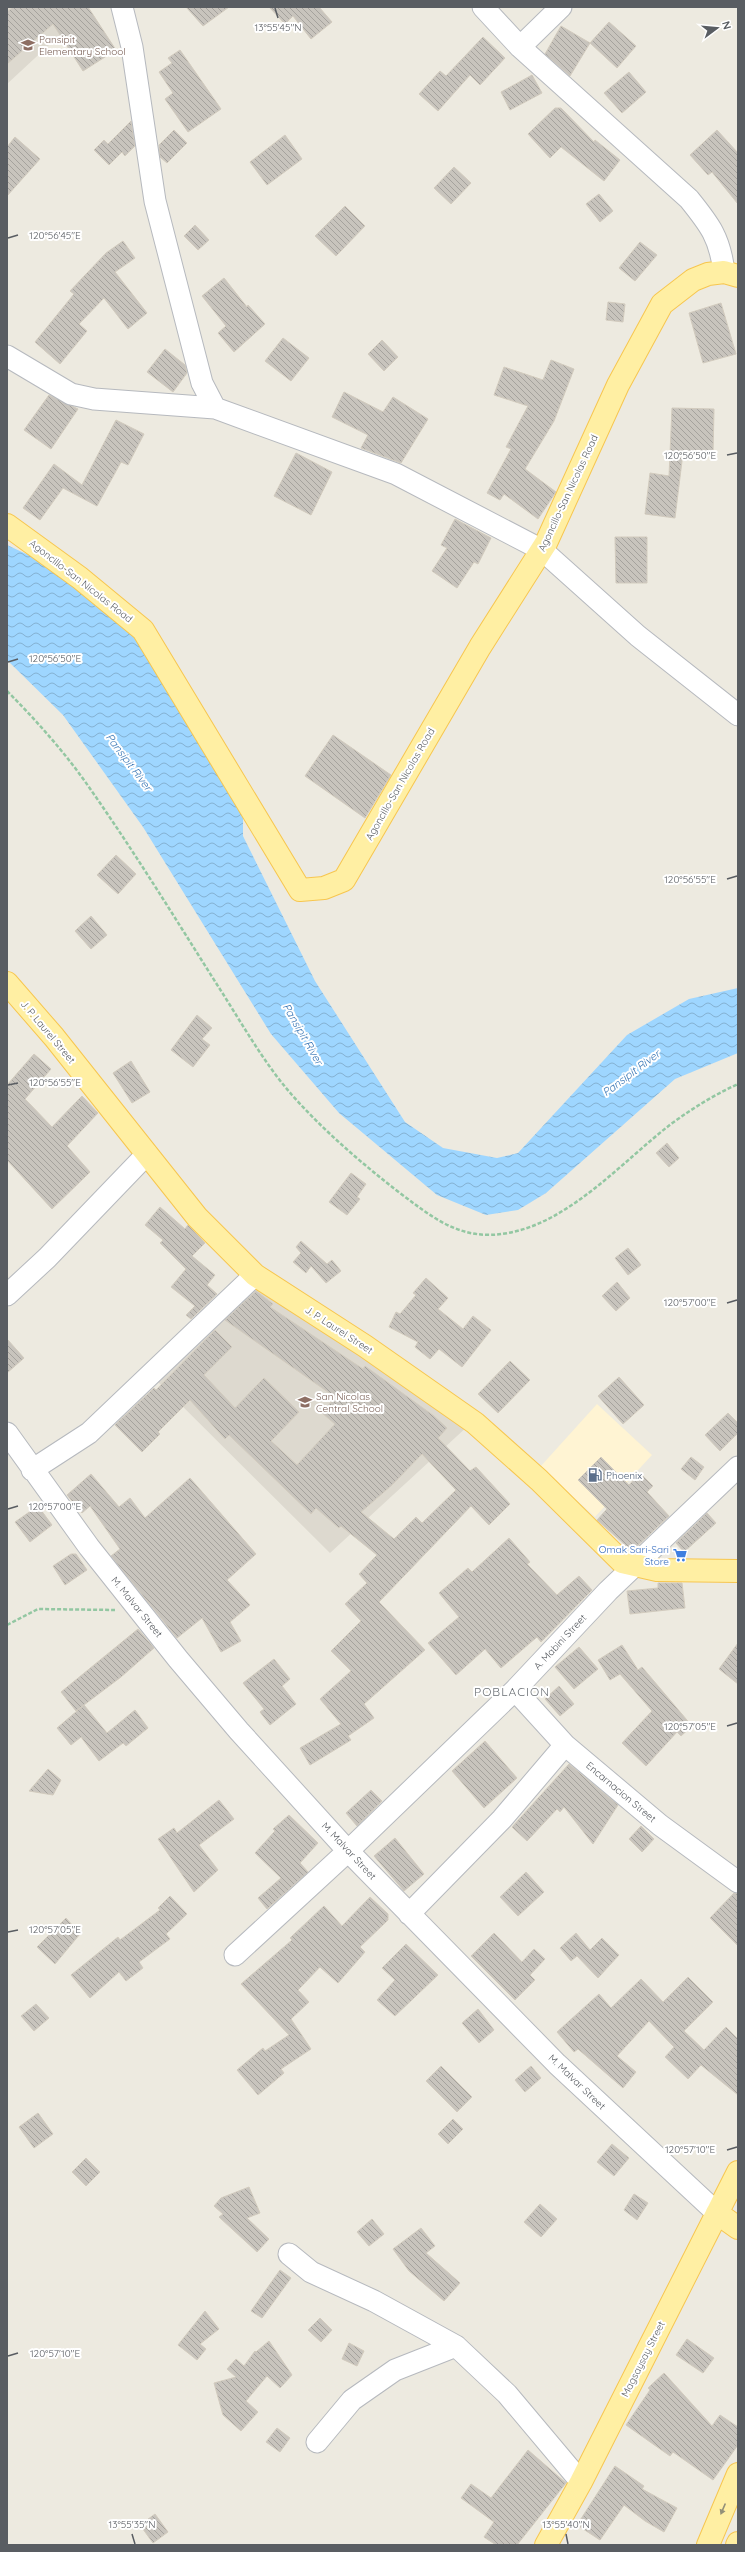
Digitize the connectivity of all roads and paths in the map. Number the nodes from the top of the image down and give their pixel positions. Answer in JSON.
{"nodes":[{"id":1,"x":122,"y":7,"type":"edge"},
{"id":2,"x":483,"y":7,"type":"edge"},
{"id":3,"x":561,"y":7,"type":"edge"},
{"id":4,"x":520,"y":47,"type":"junction"},
{"id":5,"x":731,"y":274,"type":"edge"},
{"id":6,"x":7,"y":356,"type":"edge"},
{"id":7,"x":215,"y":408,"type":"junction"},
{"id":8,"x":7,"y":525,"type":"edge"},
{"id":9,"x":542,"y":550,"type":"junction"},
{"id":10,"x":7,"y":691,"type":"edge"},
{"id":11,"x":738,"y":715,"type":"edge"},
{"id":12,"x":7,"y":983,"type":"edge"},
{"id":13,"x":738,"y":1084,"type":"edge"},
{"id":14,"x":147,"y":1154,"type":"junction"},
{"id":15,"x":255,"y":1275,"type":"junction"},
{"id":16,"x":7,"y":1295,"type":"edge"},
{"id":17,"x":7,"y":1433,"type":"edge"},
{"id":18,"x":738,"y":1467,"type":"edge"},
{"id":19,"x":32,"y":1470,"type":"junction"},
{"id":20,"x":636,"y":1566,"type":"junction"},
{"id":21,"x":738,"y":1571,"type":"edge"},
{"id":22,"x":139,"y":1610,"type":"junction"},
{"id":23,"x":7,"y":1625,"type":"edge"},
{"id":24,"x":515,"y":1690,"type":"junction"},
{"id":25,"x":565,"y":1745,"type":"junction"},
{"id":26,"x":348,"y":1851,"type":"junction"},
{"id":27,"x":738,"y":1882,"type":"edge"},
{"id":28,"x":409,"y":1914,"type":"junction"},
{"id":29,"x":235,"y":1955,"type":"dead end"},
{"id":30,"x":738,"y":2172,"type":"edge"},
{"id":31,"x":717,"y":2213,"type":"junction"},
{"id":32,"x":738,"y":2228,"type":"edge"},
{"id":33,"x":289,"y":2254,"type":"dead end"},
{"id":34,"x":456,"y":2346,"type":"junction"},
{"id":35,"x":317,"y":2442,"type":"dead end"},
{"id":36,"x":738,"y":2474,"type":"edge"},
{"id":37,"x":581,"y":2482,"type":"junction"},
{"id":38,"x":546,"y":2545,"type":"edge"},
{"id":39,"x":708,"y":2545,"type":"edge"}],
"edges":[{"from":1,"to":7,"type":"street"},
{"from":2,"to":4,"type":"street"},
{"from":3,"to":4,"type":"street"},
{"from":4,"to":5,"type":"street"},
{"from":5,"to":9,"type":"main road","name":"Agoncillo-San Nicolas Road"},
{"from":6,"to":7,"type":"street"},
{"from":7,"to":9,"type":"street"},
{"from":8,"to":9,"type":"main road","name":"Agoncillo-San Nicolas Road"},
{"from":9,"to":11,"type":"street"},
{"from":10,"to":13,"type":"path"},
{"from":12,"to":14,"type":"main road","name":"J. P. Laurel Street"},
{"from":14,"to":15,"type":"main road","name":"J. P. Laurel Street"},
{"from":14,"to":16,"type":"street"},
{"from":15,"to":19,"type":"street"},
{"from":15,"to":20,"type":"main road","name":"J. P. Laurel Street"},
{"from":17,"to":19,"type":"street","name":"M. Malvar Street"},
{"from":18,"to":20,"type":"street","name":"A. Mabini Street"},
{"from":19,"to":22,"type":"street","name":"M. Malvar Street"},
{"from":20,"to":21,"type":"main road","name":"J. P. Laurel Street"},
{"from":20,"to":24,"type":"street","name":"A. Mabini Street"},
{"from":22,"to":23,"type":"path"},
{"from":22,"to":26,"type":"street","name":"M. Malvar Street"},
{"from":24,"to":25,"type":"street","name":"Encarnacion Street"},
{"from":24,"to":26,"type":"street","name":"A. Mabini Street"},
{"from":25,"to":27,"type":"street","name":"Encarnacion Street"},
{"from":25,"to":28,"type":"street"},
{"from":26,"to":28,"type":"street","name":"M. Malvar Street"},
{"from":26,"to":29,"type":"street","name":"A. Mabini Street"},
{"from":28,"to":31,"type":"street","name":"M. Malvar Street"},
{"from":30,"to":31,"type":"main road","name":"Magsaysay Street"},
{"from":31,"to":32,"type":"main road","name":"M. Malvar Street"},
{"from":31,"to":37,"type":"main road","name":"Magsaysay Street"},
{"from":33,"to":34,"type":"street"},
{"from":34,"to":35,"type":"street"},
{"from":34,"to":37,"type":"street"},
{"from":36,"to":39,"type":"main road","one_way":true},
{"from":37,"to":38,"type":"main road","name":"Magsaysay Street"}]}
